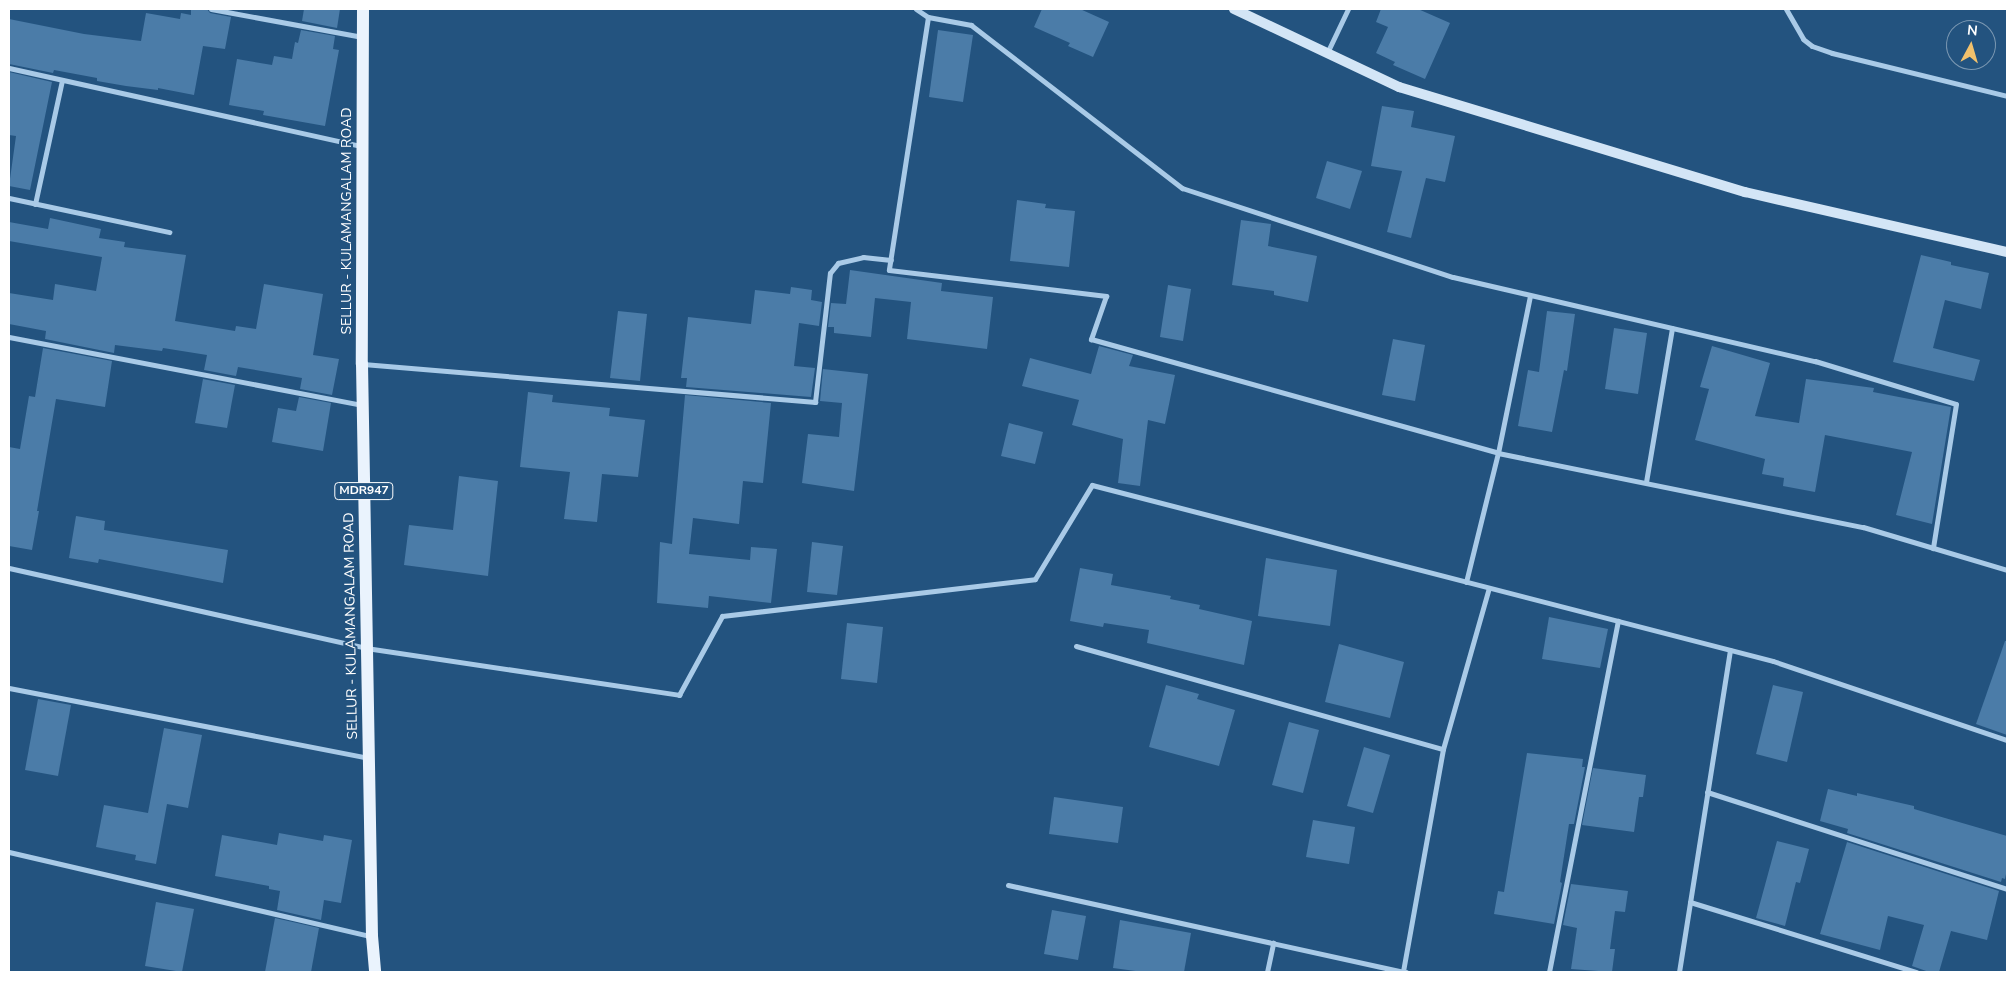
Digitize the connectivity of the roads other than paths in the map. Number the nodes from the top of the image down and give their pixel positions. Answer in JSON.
{"nodes":[{"id":1,"x":211,"y":9,"type":"edge"},
{"id":2,"x":363,"y":9,"type":"edge"},
{"id":3,"x":916,"y":9,"type":"edge"},
{"id":4,"x":1234,"y":9,"type":"edge"},
{"id":5,"x":1348,"y":9,"type":"edge"},
{"id":6,"x":1786,"y":9,"type":"edge"},
{"id":7,"x":928,"y":17,"type":"junction"},
{"id":8,"x":362,"y":37,"type":"junction"},
{"id":9,"x":1327,"y":53,"type":"junction"},
{"id":10,"x":9,"y":68,"type":"edge"},
{"id":11,"x":62,"y":80,"type":"junction"},
{"id":12,"x":2007,"y":96,"type":"edge"},
{"id":13,"x":362,"y":146,"type":"junction"},
{"id":14,"x":9,"y":198,"type":"edge"},
{"id":15,"x":35,"y":204,"type":"junction"},
{"id":16,"x":169,"y":232,"type":"dead end"},
{"id":17,"x":2007,"y":252,"type":"edge"},
{"id":18,"x":891,"y":260,"type":"junction"},
{"id":19,"x":1530,"y":296,"type":"junction"},
{"id":20,"x":1672,"y":328,"type":"junction"},
{"id":21,"x":9,"y":337,"type":"edge"},
{"id":22,"x":362,"y":364,"type":"junction"},
{"id":23,"x":363,"y":406,"type":"junction"},
{"id":24,"x":1498,"y":453,"type":"junction"},
{"id":25,"x":1646,"y":482,"type":"junction"},
{"id":26,"x":1933,"y":548,"type":"junction"},
{"id":27,"x":9,"y":568,"type":"edge"},
{"id":28,"x":2007,"y":570,"type":"edge"},
{"id":29,"x":1466,"y":582,"type":"junction"},
{"id":30,"x":1489,"y":588,"type":"junction"},
{"id":31,"x":1618,"y":621,"type":"junction"},
{"id":32,"x":1076,"y":646,"type":"dead end"},
{"id":33,"x":366,"y":648,"type":"junction"},
{"id":34,"x":1730,"y":650,"type":"junction"},
{"id":35,"x":9,"y":688,"type":"edge"},
{"id":36,"x":2007,"y":740,"type":"edge"},
{"id":37,"x":1443,"y":749,"type":"junction"},
{"id":38,"x":368,"y":758,"type":"junction"},
{"id":39,"x":1708,"y":792,"type":"junction"},
{"id":40,"x":9,"y":852,"type":"edge"},
{"id":41,"x":1008,"y":885,"type":"dead end"},
{"id":42,"x":2007,"y":889,"type":"edge"},
{"id":43,"x":1690,"y":902,"type":"junction"},
{"id":44,"x":372,"y":936,"type":"junction"},
{"id":45,"x":1273,"y":943,"type":"junction"},
{"id":46,"x":375,"y":972,"type":"edge"},
{"id":47,"x":1266,"y":972,"type":"edge"},
{"id":48,"x":1405,"y":972,"type":"edge"},
{"id":49,"x":1549,"y":972,"type":"edge"},
{"id":50,"x":1679,"y":972,"type":"edge"},
{"id":51,"x":1916,"y":972,"type":"edge"}],
"edges":[{"from":1,"to":8,"type":"street"},
{"from":2,"to":8,"type":"main road","name":"SELLUR - KULAMANGALAM ROAD","number":"MDR947"},
{"from":3,"to":7,"type":"street"},
{"from":4,"to":9,"type":"street"},
{"from":5,"to":9,"type":"street"},
{"from":6,"to":12,"type":"street"},
{"from":7,"to":18,"type":"street"},
{"from":7,"to":19,"type":"street"},
{"from":8,"to":13,"type":"main road","name":"SELLUR - KULAMANGALAM ROAD","number":"MDR947"},
{"from":9,"to":17,"type":"street"},
{"from":10,"to":11,"type":"street"},
{"from":11,"to":13,"type":"street"},
{"from":11,"to":15,"type":"street"},
{"from":13,"to":22,"type":"main road","name":"SELLUR - KULAMANGALAM ROAD","number":"MDR947"},
{"from":14,"to":15,"type":"street"},
{"from":15,"to":16,"type":"street"},
{"from":18,"to":22,"type":"street"},
{"from":18,"to":24,"type":"street"},
{"from":19,"to":20,"type":"street"},
{"from":19,"to":24,"type":"street"},
{"from":20,"to":25,"type":"street"},
{"from":20,"to":26,"type":"street"},
{"from":21,"to":23,"type":"street"},
{"from":22,"to":23,"type":"main road","name":"SELLUR - KULAMANGALAM ROAD","number":"MDR947"},
{"from":23,"to":33,"type":"main road","name":"SELLUR - KULAMANGALAM ROAD","number":"MDR947"},
{"from":24,"to":25,"type":"street"},
{"from":24,"to":29,"type":"street"},
{"from":25,"to":26,"type":"street"},
{"from":26,"to":28,"type":"street"},
{"from":27,"to":33,"type":"street"},
{"from":29,"to":30,"type":"street"},
{"from":29,"to":33,"type":"street"},
{"from":30,"to":31,"type":"street"},
{"from":30,"to":37,"type":"street"},
{"from":31,"to":34,"type":"street"},
{"from":31,"to":49,"type":"street"},
{"from":32,"to":37,"type":"street"},
{"from":33,"to":38,"type":"main road","name":"SELLUR - KULAMANGALAM ROAD","number":"MDR947"},
{"from":34,"to":36,"type":"street"},
{"from":34,"to":39,"type":"street"},
{"from":35,"to":38,"type":"street"},
{"from":37,"to":48,"type":"street"},
{"from":38,"to":44,"type":"main road","name":"SELLUR - KULAMANGALAM ROAD","number":"MDR947"},
{"from":39,"to":42,"type":"street"},
{"from":39,"to":43,"type":"street"},
{"from":40,"to":44,"type":"street"},
{"from":41,"to":45,"type":"street"},
{"from":43,"to":50,"type":"street"},
{"from":43,"to":51,"type":"street"},
{"from":44,"to":46,"type":"main road","name":"SELLUR - KULAMANGALAM ROAD","number":"MDR947"},
{"from":45,"to":47,"type":"street"},
{"from":45,"to":48,"type":"street"}]}
